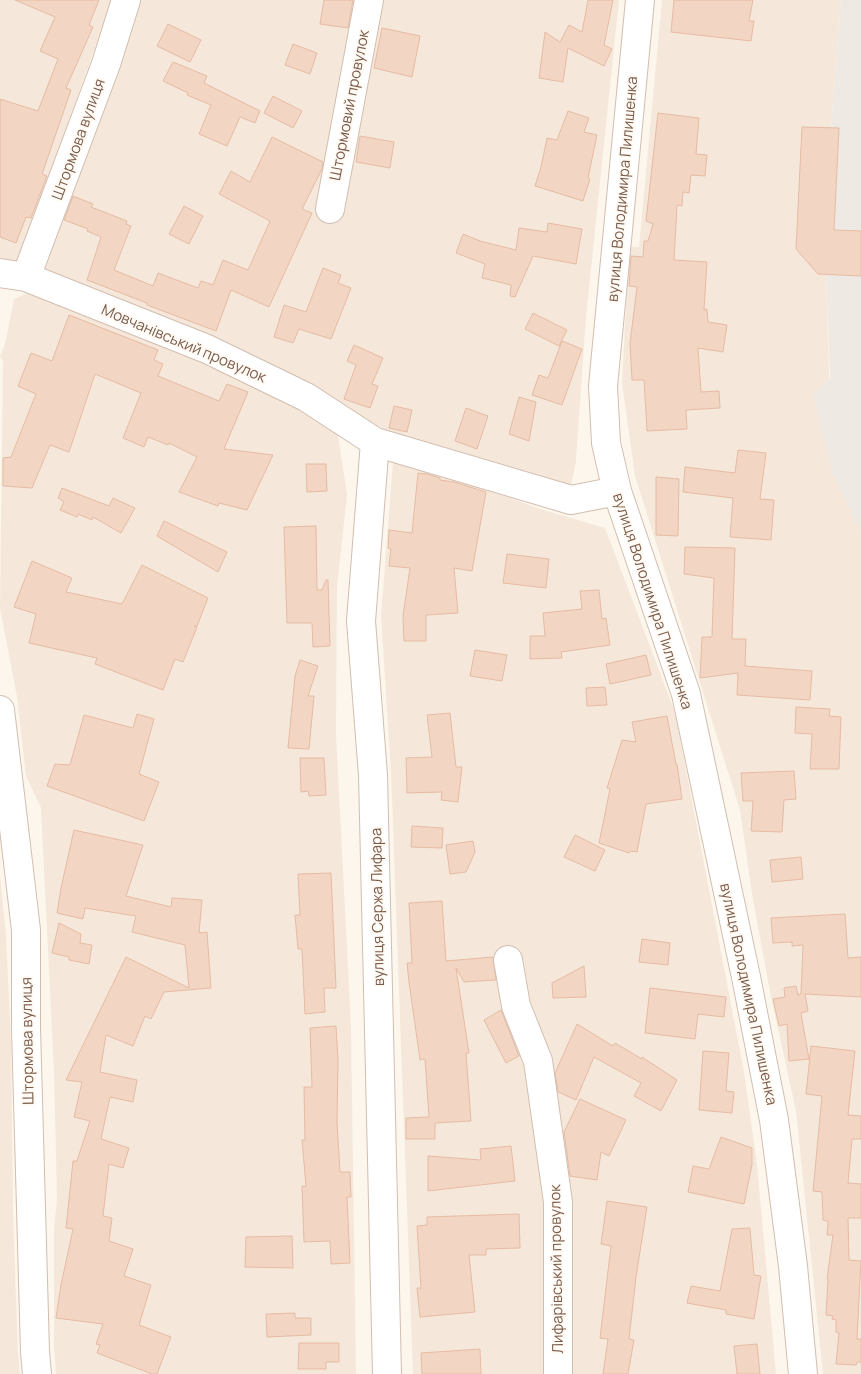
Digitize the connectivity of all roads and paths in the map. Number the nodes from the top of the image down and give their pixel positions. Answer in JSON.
{"nodes":[{"id":1,"x":126,"y":0,"type":"edge"},
{"id":2,"x":369,"y":0,"type":"edge"},
{"id":3,"x":640,"y":0,"type":"edge"},
{"id":4,"x":330,"y":209,"type":"dead end"},
{"id":5,"x":0,"y":273,"type":"edge"},
{"id":6,"x":26,"y":277,"type":"junction"},
{"id":7,"x":375,"y":442,"type":"junction"},
{"id":8,"x":617,"y":491,"type":"junction"},
{"id":9,"x":0,"y":710,"type":"edge"},
{"id":10,"x":508,"y":960,"type":"dead end"},
{"id":11,"x":37,"y":1374,"type":"edge"},
{"id":12,"x":388,"y":1374,"type":"edge"},
{"id":13,"x":558,"y":1374,"type":"edge"},
{"id":14,"x":804,"y":1374,"type":"edge"}],
"edges":[{"from":1,"to":6,"type":"street","name":"Штормова вулиця"},
{"from":2,"to":4,"type":"street","name":"Штормовий провулок"},
{"from":3,"to":8,"type":"street","name":"вулиця Володимира Пилишенка"},
{"from":5,"to":6,"type":"street","name":"Мовчанівський провулок"},
{"from":6,"to":7,"type":"street","name":"Мовчанівський провулок"},
{"from":7,"to":8,"type":"street","name":"Мовчанівський провулок"},
{"from":7,"to":12,"type":"street","name":"вулиця Сержа Лифара"},
{"from":8,"to":14,"type":"street","name":"вулиця Володимира Пилишенка"},
{"from":9,"to":11,"type":"street","name":"Штормова вулиця"},
{"from":10,"to":13,"type":"street","name":"Лифарівський провулок"}]}
